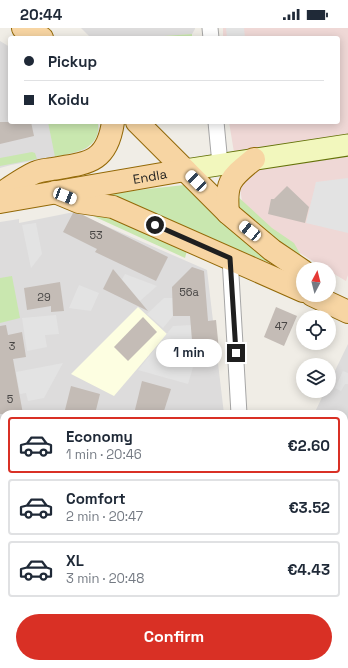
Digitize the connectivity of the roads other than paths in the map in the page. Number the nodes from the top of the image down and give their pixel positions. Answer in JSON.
{"nodes":[{"id":1,"x":23,"y":28,"type":"edge"},
{"id":2,"x":38,"y":36,"type":"edge"},
{"id":3,"x":113,"y":124,"type":"edge"},
{"id":4,"x":138,"y":124,"type":"edge"},
{"id":5,"x":216,"y":124,"type":"edge"},
{"id":6,"x":348,"y":144,"type":"edge"},
{"id":7,"x":254,"y":159,"type":"junction"},
{"id":8,"x":220,"y":164,"type":"junction"},
{"id":9,"x":185,"y":170,"type":"junction"},
{"id":10,"x":55,"y":192,"type":"junction"},
{"id":11,"x":0,"y":194,"type":"edge"},
{"id":12,"x":0,"y":202,"type":"edge"},
{"id":13,"x":228,"y":213,"type":"junction"},
{"id":14,"x":230,"y":258,"type":"junction"},
{"id":15,"x":296,"y":266,"type":"edge"},
{"id":16,"x":296,"y":288,"type":"edge"},
{"id":17,"x":336,"y":292,"type":"edge"},
{"id":18,"x":348,"y":298,"type":"edge"},
{"id":19,"x":327,"y":302,"type":"edge"},
{"id":20,"x":348,"y":312,"type":"edge"},
{"id":21,"x":240,"y":410,"type":"edge"}],
"edges":[{"from":1,"to":2,"type":"main road"},
{"from":3,"to":11,"type":"main road"},
{"from":4,"to":9,"type":"main road"},
{"from":5,"to":8,"type":"street"},
{"from":6,"to":7,"type":"main road","name":"Endla"},
{"from":7,"to":8,"type":"main road","name":"Endla"},
{"from":7,"to":13,"type":"main road"},
{"from":8,"to":9,"type":"main road","name":"Endla"},
{"from":9,"to":10,"type":"main road","name":"Endla"},
{"from":9,"to":13,"type":"main road"},
{"from":10,"to":12,"type":"main road","name":"Endla"},
{"from":10,"to":14,"type":"main road"},
{"from":13,"to":15,"type":"main road"},
{"from":14,"to":16,"type":"main road"},
{"from":14,"to":21,"type":"street"},
{"from":17,"to":18,"type":"main road"},
{"from":19,"to":20,"type":"main road"}]}
